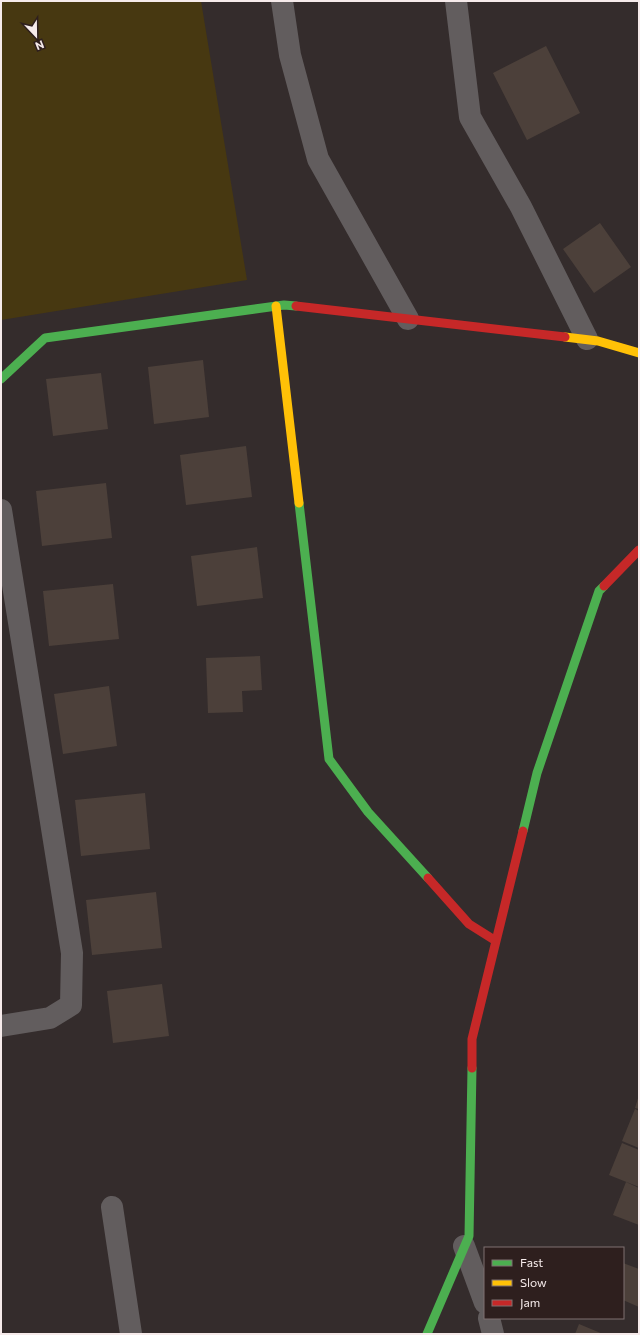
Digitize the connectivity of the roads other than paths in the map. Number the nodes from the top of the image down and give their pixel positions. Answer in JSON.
{"nodes":[{"id":1,"x":282,"y":1,"type":"edge"},
{"id":2,"x":456,"y":1,"type":"edge"},
{"id":3,"x":276,"y":306,"type":"junction"},
{"id":4,"x":408,"y":319,"type":"junction"},
{"id":5,"x":587,"y":339,"type":"junction"},
{"id":6,"x":639,"y":353,"type":"edge"},
{"id":7,"x":1,"y":379,"type":"edge"},
{"id":8,"x":1,"y":510,"type":"edge"},
{"id":9,"x":639,"y":550,"type":"edge"},
{"id":10,"x":496,"y":941,"type":"junction"},
{"id":11,"x":1,"y":1026,"type":"edge"},
{"id":12,"x":112,"y":1207,"type":"dead end"},
{"id":13,"x":464,"y":1246,"type":"junction"},
{"id":14,"x":484,"y":1300,"type":"edge"},
{"id":15,"x":489,"y":1319,"type":"edge"},
{"id":16,"x":130,"y":1334,"type":"edge"},
{"id":17,"x":427,"y":1334,"type":"edge"},
{"id":18,"x":493,"y":1334,"type":"edge"}],
"edges":[{"from":1,"to":4,"type":"street"},
{"from":2,"to":5,"type":"street"},
{"from":3,"to":4,"type":"street"},
{"from":3,"to":7,"type":"street"},
{"from":3,"to":10,"type":"street"},
{"from":4,"to":5,"type":"street"},
{"from":5,"to":6,"type":"street"},
{"from":8,"to":11,"type":"street"},
{"from":9,"to":10,"type":"street"},
{"from":10,"to":13,"type":"street"},
{"from":12,"to":16,"type":"street"},
{"from":13,"to":14,"type":"street"},
{"from":13,"to":17,"type":"street"},
{"from":15,"to":18,"type":"street"}]}
